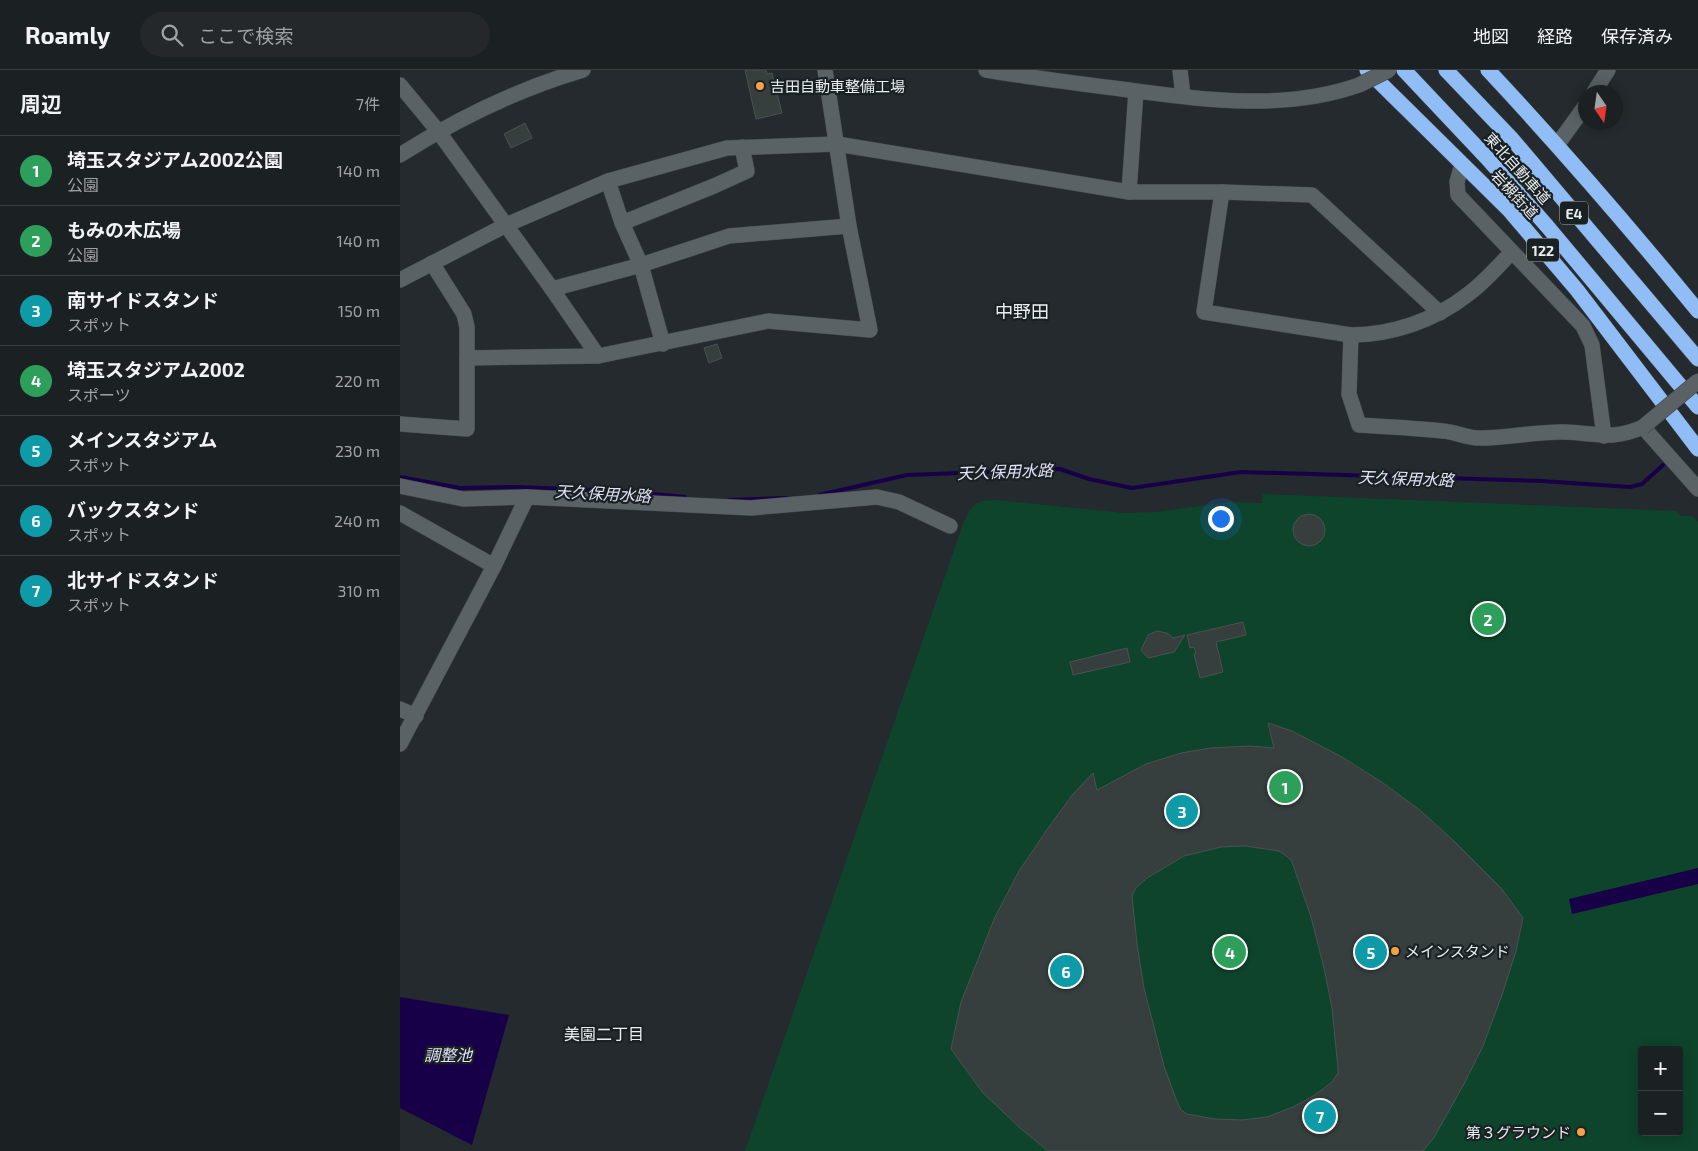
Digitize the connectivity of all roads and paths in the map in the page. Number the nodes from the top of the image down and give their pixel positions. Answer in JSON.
{"nodes":[{"id":1,"x":583,"y":70,"type":"edge"},
{"id":2,"x":825,"y":70,"type":"edge"},
{"id":3,"x":986,"y":70,"type":"edge"},
{"id":4,"x":1180,"y":70,"type":"edge"},
{"id":5,"x":1367,"y":70,"type":"edge"},
{"id":6,"x":1389,"y":70,"type":"edge"},
{"id":7,"x":1404,"y":70,"type":"edge"},
{"id":8,"x":1446,"y":70,"type":"edge"},
{"id":9,"x":1488,"y":70,"type":"edge"},
{"id":10,"x":1608,"y":70,"type":"edge"},
{"id":11,"x":400,"y":85,"type":"edge"},
{"id":12,"x":1598,"y":85,"type":"edge"},
{"id":13,"x":1136,"y":91,"type":"junction"},
{"id":14,"x":1183,"y":96,"type":"junction"},
{"id":15,"x":1578,"y":116,"type":"edge"},
{"id":16,"x":438,"y":131,"type":"junction"},
{"id":17,"x":837,"y":144,"type":"junction"},
{"id":18,"x":1557,"y":145,"type":"junction"},
{"id":19,"x":742,"y":147,"type":"junction"},
{"id":20,"x":400,"y":155,"type":"edge"},
{"id":21,"x":1462,"y":164,"type":"junction"},
{"id":22,"x":608,"y":181,"type":"junction"},
{"id":23,"x":1129,"y":192,"type":"junction"},
{"id":24,"x":1222,"y":192,"type":"junction"},
{"id":25,"x":622,"y":223,"type":"junction"},
{"id":26,"x":506,"y":225,"type":"junction"},
{"id":27,"x":849,"y":226,"type":"junction"},
{"id":28,"x":1512,"y":252,"type":"junction"},
{"id":29,"x":432,"y":263,"type":"junction"},
{"id":30,"x":641,"y":265,"type":"junction"},
{"id":31,"x":400,"y":280,"type":"edge"},
{"id":32,"x":552,"y":289,"type":"junction"},
{"id":33,"x":1698,"y":311,"type":"edge"},
{"id":34,"x":1440,"y":313,"type":"junction"},
{"id":35,"x":1597,"y":317,"type":"junction"},
{"id":36,"x":1586,"y":332,"type":"junction"},
{"id":37,"x":1351,"y":334,"type":"junction"},
{"id":38,"x":663,"y":344,"type":"junction"},
{"id":39,"x":598,"y":356,"type":"junction"},
{"id":40,"x":467,"y":358,"type":"junction"},
{"id":41,"x":1698,"y":359,"type":"edge"},
{"id":42,"x":1698,"y":381,"type":"edge"},
{"id":43,"x":1698,"y":407,"type":"edge"},
{"id":44,"x":400,"y":424,"type":"edge"},
{"id":45,"x":1642,"y":427,"type":"junction"},
{"id":46,"x":1604,"y":436,"type":"junction"},
{"id":47,"x":1698,"y":449,"type":"edge"},
{"id":48,"x":400,"y":486,"type":"edge"},
{"id":49,"x":1698,"y":489,"type":"edge"},
{"id":50,"x":527,"y":497,"type":"junction"},
{"id":51,"x":400,"y":513,"type":"edge"},
{"id":52,"x":950,"y":526,"type":"dead end"},
{"id":53,"x":494,"y":566,"type":"junction"},
{"id":54,"x":400,"y":709,"type":"edge"},
{"id":55,"x":416,"y":716,"type":"junction"},
{"id":56,"x":400,"y":744,"type":"edge"}],
"edges":[{"from":1,"to":16,"type":"street"},
{"from":2,"to":17,"type":"street"},
{"from":3,"to":13,"type":"street"},
{"from":4,"to":14,"type":"street"},
{"from":5,"to":21,"type":"highway","name":"岩槻街道","number":"122"},
{"from":6,"to":14,"type":"street","bridge":true},
{"from":7,"to":43,"type":"highway","name":"東北自動車道","number":"E4"},
{"from":8,"to":41,"type":"highway","name":"東北自動車道","number":"E4"},
{"from":9,"to":18,"type":"highway"},
{"from":10,"to":12,"type":"street"},
{"from":11,"to":16,"type":"street"},
{"from":13,"to":14,"type":"street"},
{"from":13,"to":23,"type":"street"},
{"from":15,"to":18,"type":"street"},
{"from":16,"to":20,"type":"street"},
{"from":16,"to":26,"type":"street"},
{"from":17,"to":19,"type":"street"},
{"from":17,"to":23,"type":"street"},
{"from":17,"to":27,"type":"street"},
{"from":18,"to":33,"type":"highway"},
{"from":19,"to":22,"type":"street"},
{"from":19,"to":25,"type":"street"},
{"from":21,"to":28,"type":"street"},
{"from":21,"to":35,"type":"highway","name":"岩槻街道","number":"122"},
{"from":22,"to":25,"type":"street"},
{"from":22,"to":26,"type":"street"},
{"from":23,"to":24,"type":"street"},
{"from":24,"to":34,"type":"street"},
{"from":24,"to":37,"type":"street"},
{"from":25,"to":30,"type":"street"},
{"from":26,"to":29,"type":"street"},
{"from":26,"to":32,"type":"street"},
{"from":27,"to":30,"type":"street"},
{"from":27,"to":38,"type":"street"},
{"from":28,"to":34,"type":"street"},
{"from":28,"to":36,"type":"street"},
{"from":29,"to":31,"type":"street"},
{"from":29,"to":40,"type":"street"},
{"from":30,"to":32,"type":"street"},
{"from":30,"to":38,"type":"street"},
{"from":32,"to":39,"type":"street"},
{"from":34,"to":37,"type":"street"},
{"from":35,"to":36,"type":"street"},
{"from":35,"to":47,"type":"highway","name":"岩槻街道","number":"122"},
{"from":36,"to":46,"type":"street"},
{"from":37,"to":46,"type":"street"},
{"from":38,"to":39,"type":"street"},
{"from":39,"to":40,"type":"street"},
{"from":40,"to":44,"type":"street"},
{"from":42,"to":45,"type":"street","bridge":true},
{"from":45,"to":46,"type":"street"},
{"from":45,"to":49,"type":"street"},
{"from":48,"to":50,"type":"street"},
{"from":50,"to":52,"type":"street"},
{"from":50,"to":53,"type":"street"},
{"from":51,"to":53,"type":"street"},
{"from":53,"to":55,"type":"street"},
{"from":54,"to":55,"type":"street"},
{"from":55,"to":56,"type":"street"}]}
